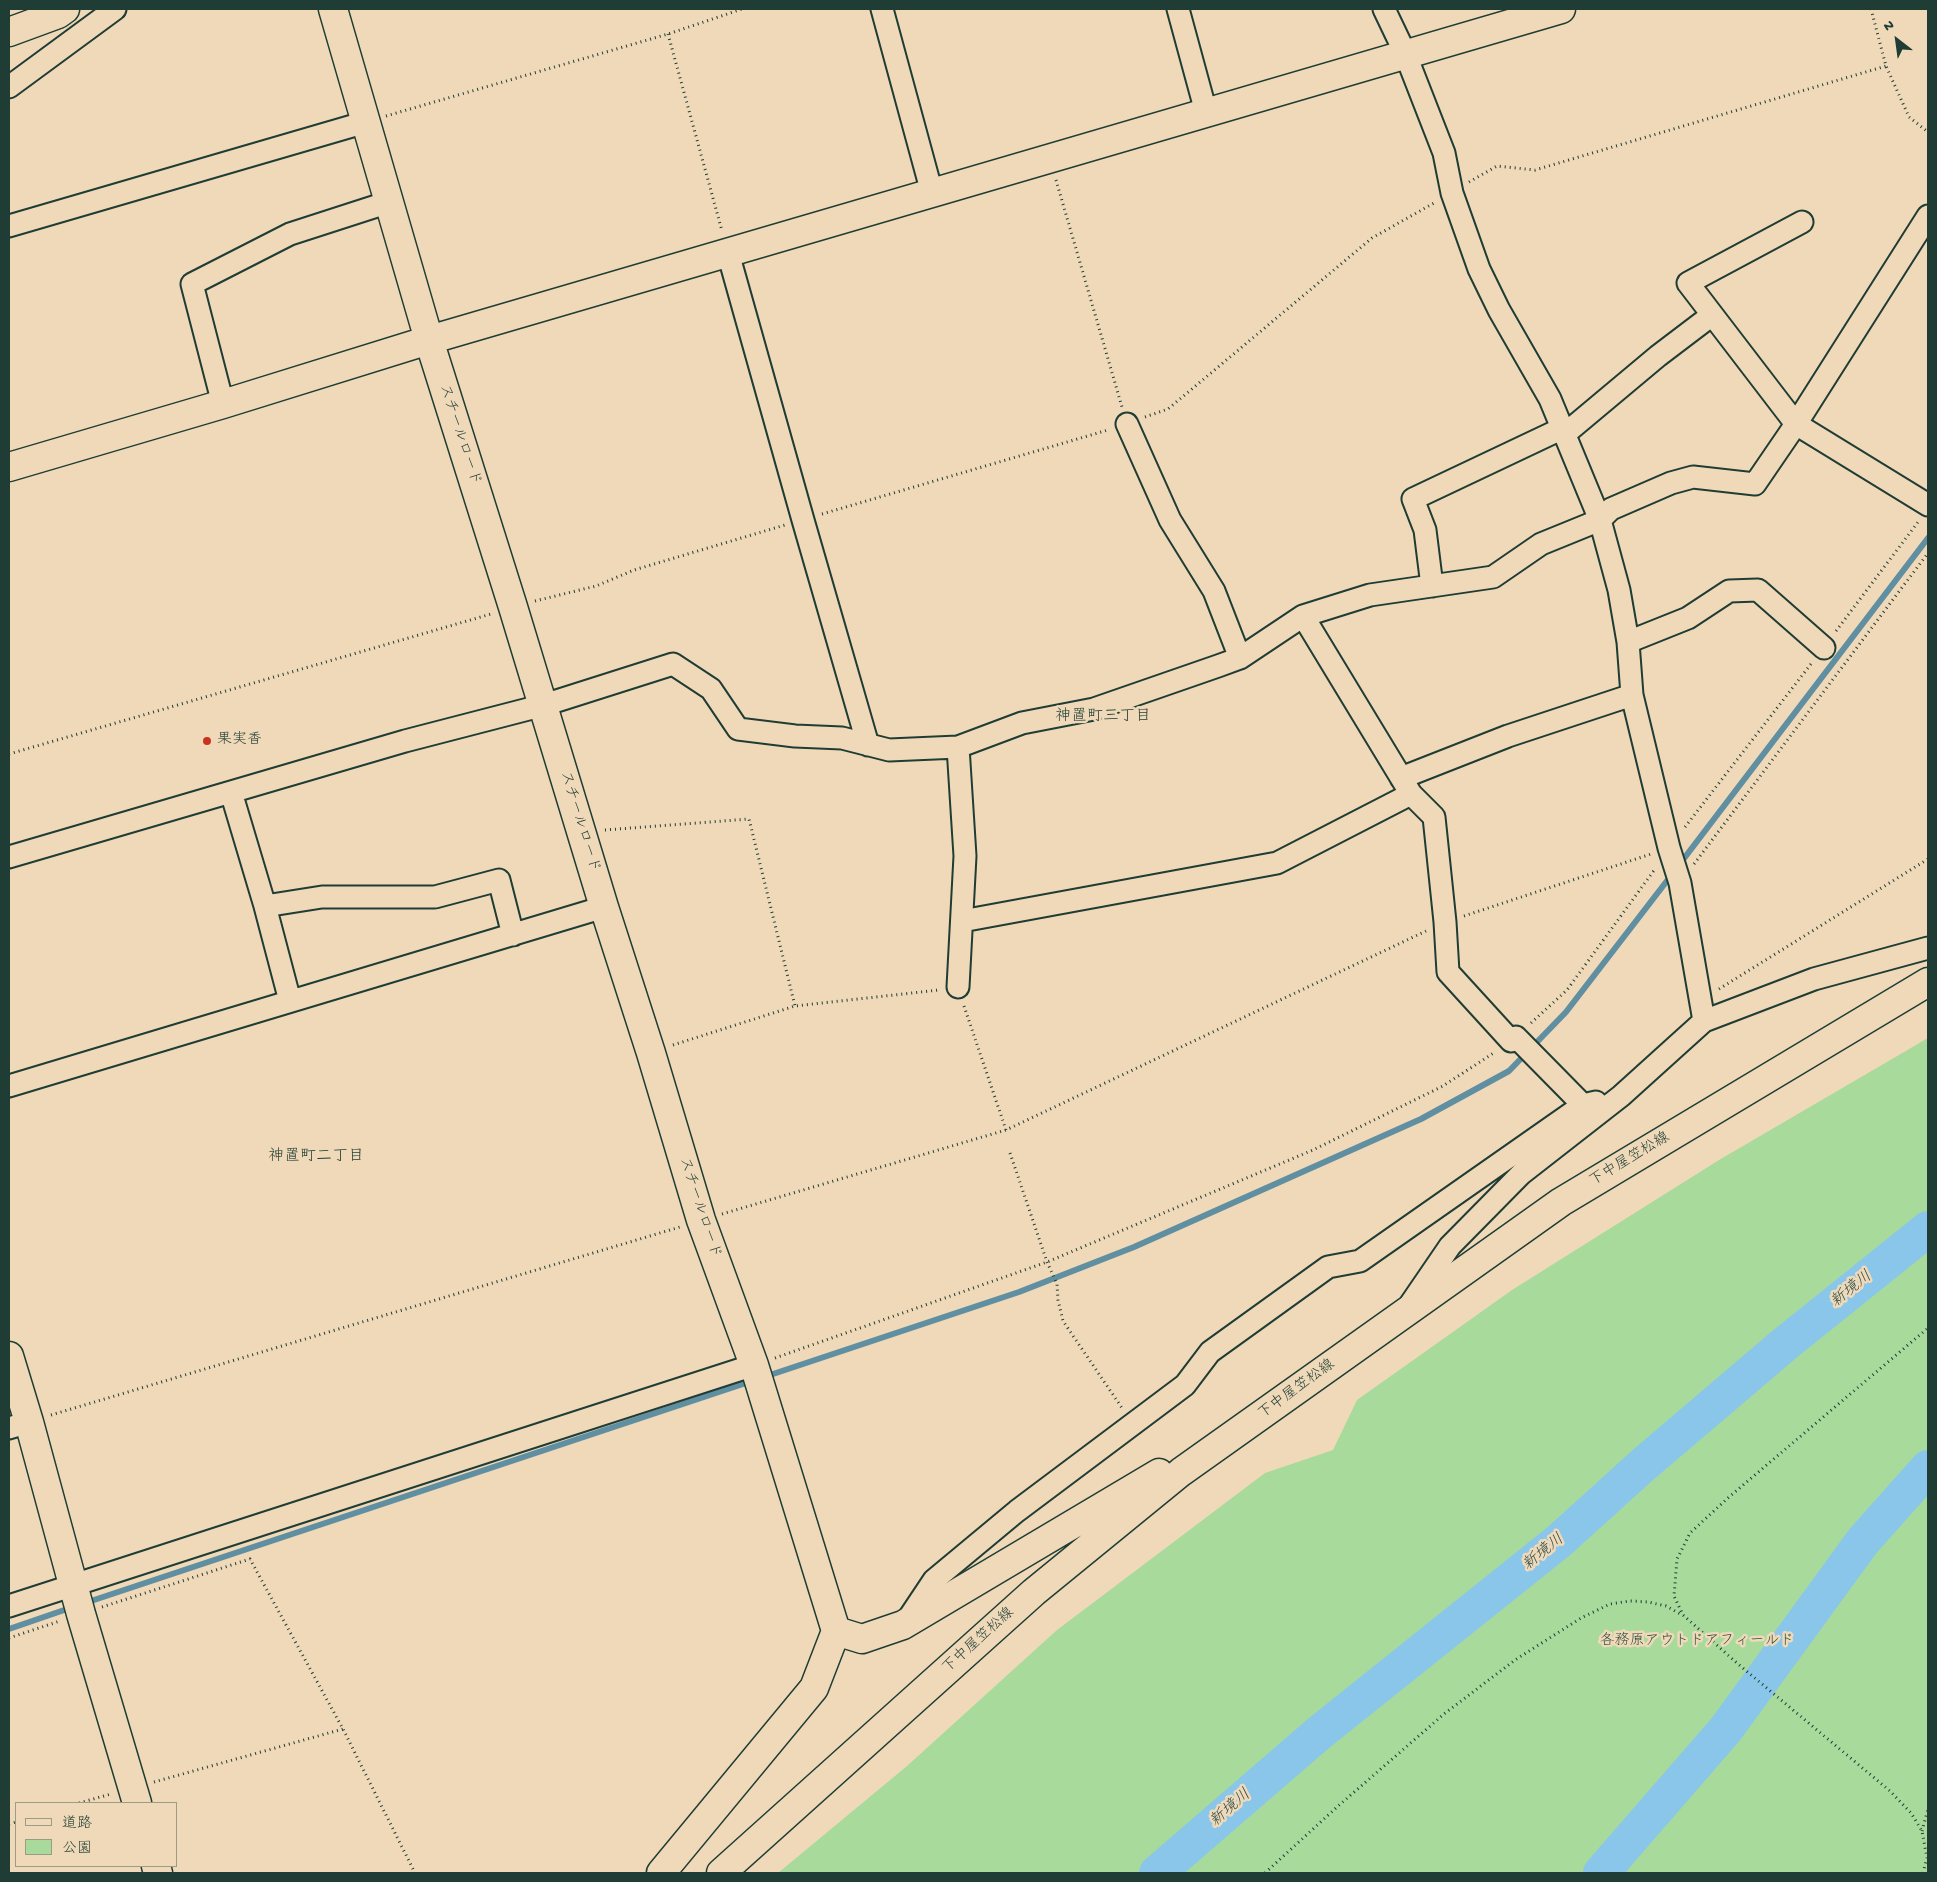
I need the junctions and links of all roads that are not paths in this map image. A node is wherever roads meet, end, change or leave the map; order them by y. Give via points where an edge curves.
1 (65, 9) edge
2 (115, 9) edge
3 (333, 9) edge
4 (882, 9) edge
5 (1384, 9) edge
6 (1561, 9) edge
7 (1181, 10) edge
8 (9, 32) edge
9 (1405, 53) junction
10 (9, 86) edge
11 (1206, 112) junction
12 (366, 122) junction
13 (932, 193) junction
14 (389, 202) junction
15 (1928, 216) edge
16 (1802, 222) dead end
17 (9, 226) edge
18 (728, 253) junction
19 (1712, 315) junction
20 (429, 340) junction
21 (223, 404) junction
22 (1127, 424) road end
23 (1796, 424) junction
24 (1565, 430) junction
25 (9, 467) edge
26 (1925, 511) edge
27 (1600, 520) junction
28 (1432, 586) junction
29 (1303, 616) junction
30 (1628, 642) junction
31 (1824, 648) road end
32 (1240, 658) junction
33 (1632, 695) junction
34 (544, 705) junction
35 (868, 745) junction
36 (958, 747) junction
37 (1406, 786) junction
38 (231, 792) junction
39 (9, 857) edge
40 (266, 906) junction
41 (604, 907) junction
42 (962, 921) junction
43 (513, 935) junction
44 (1928, 948) edge
45 (1928, 982) edge
46 (958, 987) road end
47 (290, 1001) junction
48 (1704, 1021) junction
49 (9, 1086) edge
50 (1621, 1096) junction
51 (1583, 1105) junction
52 (1406, 1311) junction
53 (9, 1356) edge
54 (757, 1377) junction
55 (19, 1425) edge
56 (1182, 1472) junction
57 (73, 1585) junction
58 (9, 1606) edge
59 (903, 1625) junction
60 (836, 1631) junction
61 (135, 1795) edge
62 (661, 1873) edge
63 (721, 1873) edge

1 - 8 street
2 - 10 street
3 - 12 street, スチールロード
4 - 13 street
5 - 9 street
6 - 9 street
7 - 11 street
9 - 11 street
9 - 24 street via 1444,153 1452,193 1479,269
11 - 13 street
12 - 14 street, スチールロード
12 - 17 street
13 - 18 street
14 - 20 street, スチールロード
14 - 21 street via 290,234 192,284
15 - 23 street
16 - 19 street via 1688,282
18 - 20 street
18 - 35 street
19 - 23 street
19 - 24 street
20 - 21 street
20 - 34 street, スチールロード
21 - 25 street
22 - 32 street via 1170,520 1214,591
23 - 26 street
23 - 27 street via 1755,484 1693,477 1611,509
24 - 27 street
24 - 28 street via 1413,499 1425,530
27 - 28 street via 1541,544 1493,577
27 - 30 street via 1619,590
28 - 29 street via 1370,595
29 - 32 street
29 - 37 street
30 - 31 street via 1688,618 1729,592 1758,590
30 - 33 street
32 - 36 street via 1094,709 1022,724
33 - 37 street via 1508,736
33 - 48 street via 1675,867
34 - 35 street via 673,664 711,689 738,729 842,738
34 - 38 street via 405,741
34 - 41 street, スチールロード
35 - 36 street via 889,750
36 - 42 street via 965,856
37 - 42 street via 1277,863
37 - 51 street via 1434,817 1448,972
38 - 39 street
38 - 40 street
40 - 43 street via 322,896 436,897 499,880
40 - 47 street
41 - 43 street
41 - 54 street, スチールロード via 701,1220
42 - 46 street
43 - 47 street
44 - 48 street via 1814,979
45 - 52 street, 下中屋笠松線 via 1561,1202
47 - 49 street
48 - 50 street
50 - 51 street
50 - 52 street via 1514,1180 1450,1246
51 - 59 street via 1360,1261 1328,1267 1210,1352 1185,1384 1017,1511 934,1580
52 - 56 street, 下中屋笠松線
53 - 55 street
54 - 57 street
54 - 60 street, スチールロード
55 - 57 street
56 - 59 street via 1160,1472
56 - 63 street, 下中屋笠松線 via 1034,1592
57 - 58 street
57 - 61 street
59 - 60 street via 862,1639
60 - 62 street via 814,1688

